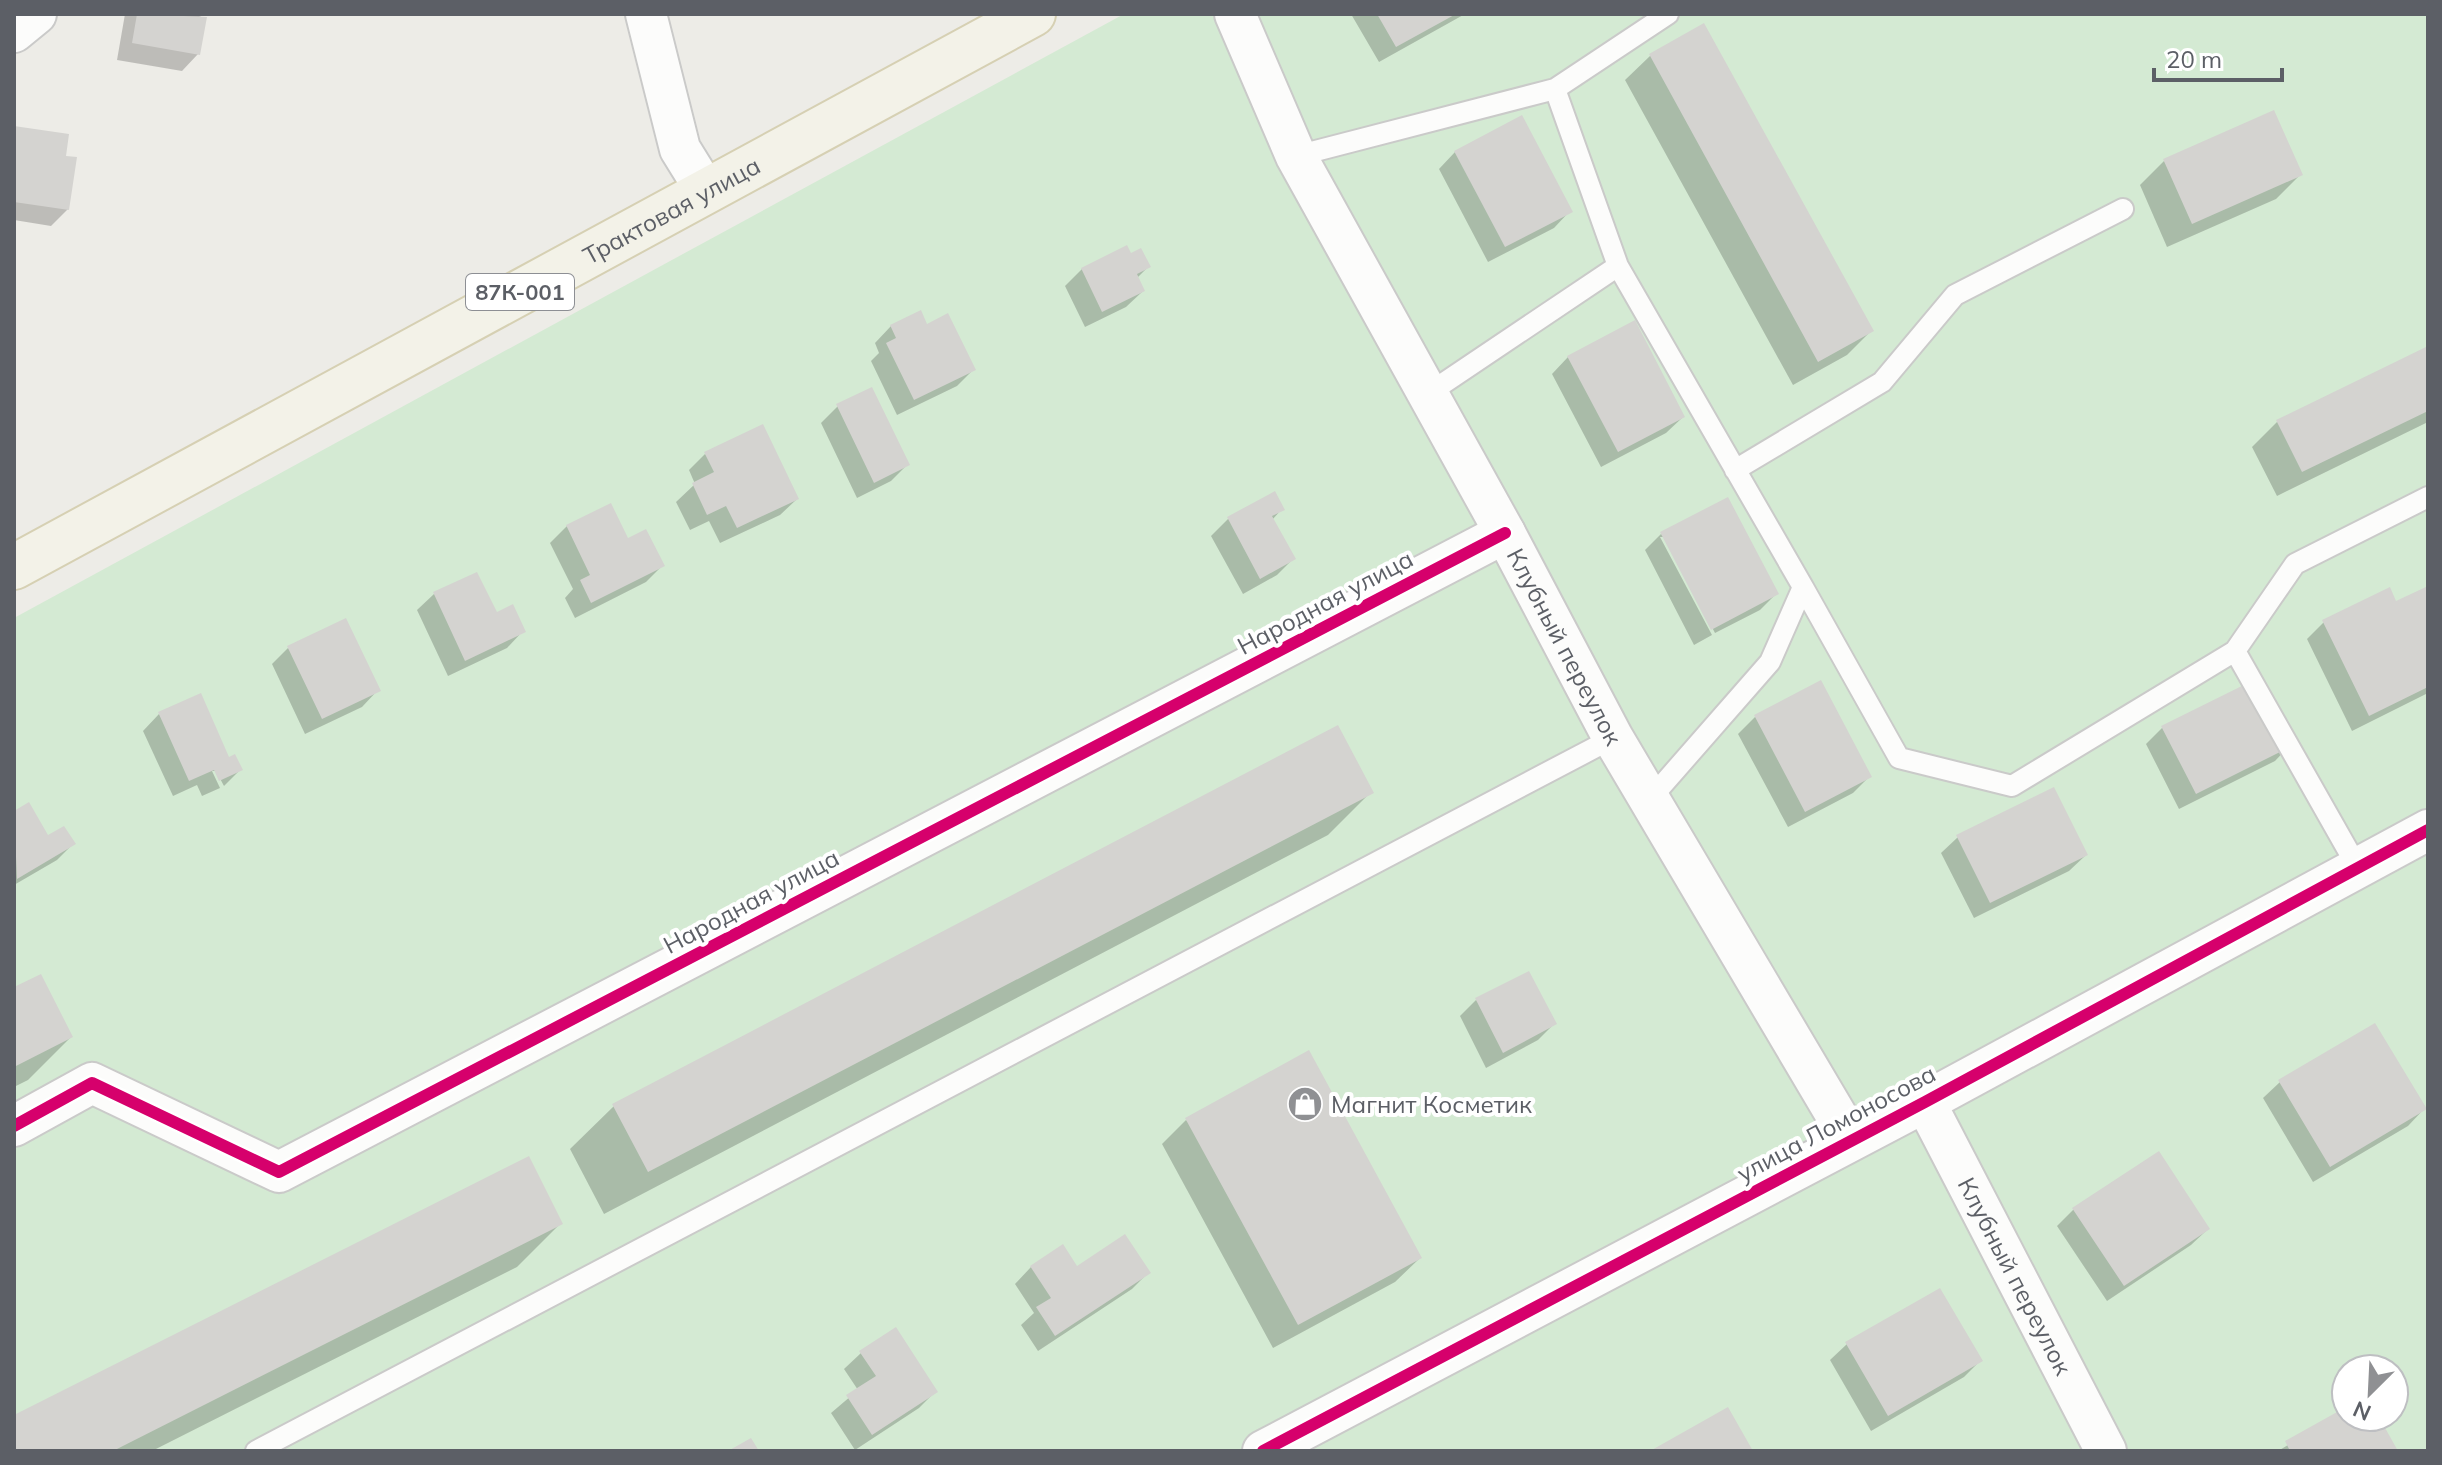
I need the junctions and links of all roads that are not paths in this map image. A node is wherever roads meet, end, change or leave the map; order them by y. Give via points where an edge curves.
1 (36, 14) edge
2 (646, 14) edge
3 (1033, 14) edge
4 (1235, 14) edge
5 (1668, 14) edge
6 (14, 32) edge
7 (1555, 89) junction
8 (1296, 156) junction
9 (706, 191) junction
10 (2123, 209) dead end
11 (1618, 266) junction
12 (1429, 393) junction
13 (1735, 470) junction
14 (2428, 497) edge
15 (1505, 533) junction
16 (14, 567) edge
17 (1803, 587) junction
18 (2235, 651) junction
19 (1613, 738) junction
20 (1651, 798) junction
21 (2428, 830) edge
22 (2358, 868) junction
23 (1925, 1102) junction
24 (14, 1126) edge
25 (1851, 1140) junction
26 (256, 1451) edge
27 (1263, 1451) edge
28 (2106, 1451) edge

1 - 6 street
2 - 9 street via 680,149
3 - 9 main road, Трактовая улица / 87К-001
4 - 8 street, Клубный переулок
5 - 7 lane
7 - 8 lane
7 - 11 lane
8 - 12 street, Клубный переулок
9 - 16 main road, Трактовая улица / 87К-001
10 - 13 lane via 1955,295 1882,382
11 - 12 lane
11 - 13 lane
12 - 15 street, Клубный переулок
13 - 17 lane
14 - 18 lane via 2295,564
15 - 19 street, Клубный переулок
15 - 24 street, Народная улица via 279,1172 92,1083
17 - 18 lane via 1899,758 2012,786
17 - 20 lane via 1770,662
18 - 22 lane
19 - 20 street, Клубный переулок
19 - 26 lane
20 - 25 street, Клубный переулок
21 - 22 street, улица Ломоносова
22 - 23 street, улица Ломоносова
23 - 25 street, улица Ломоносова
23 - 28 street, Клубный переулок
25 - 27 street, улица Ломоносова

